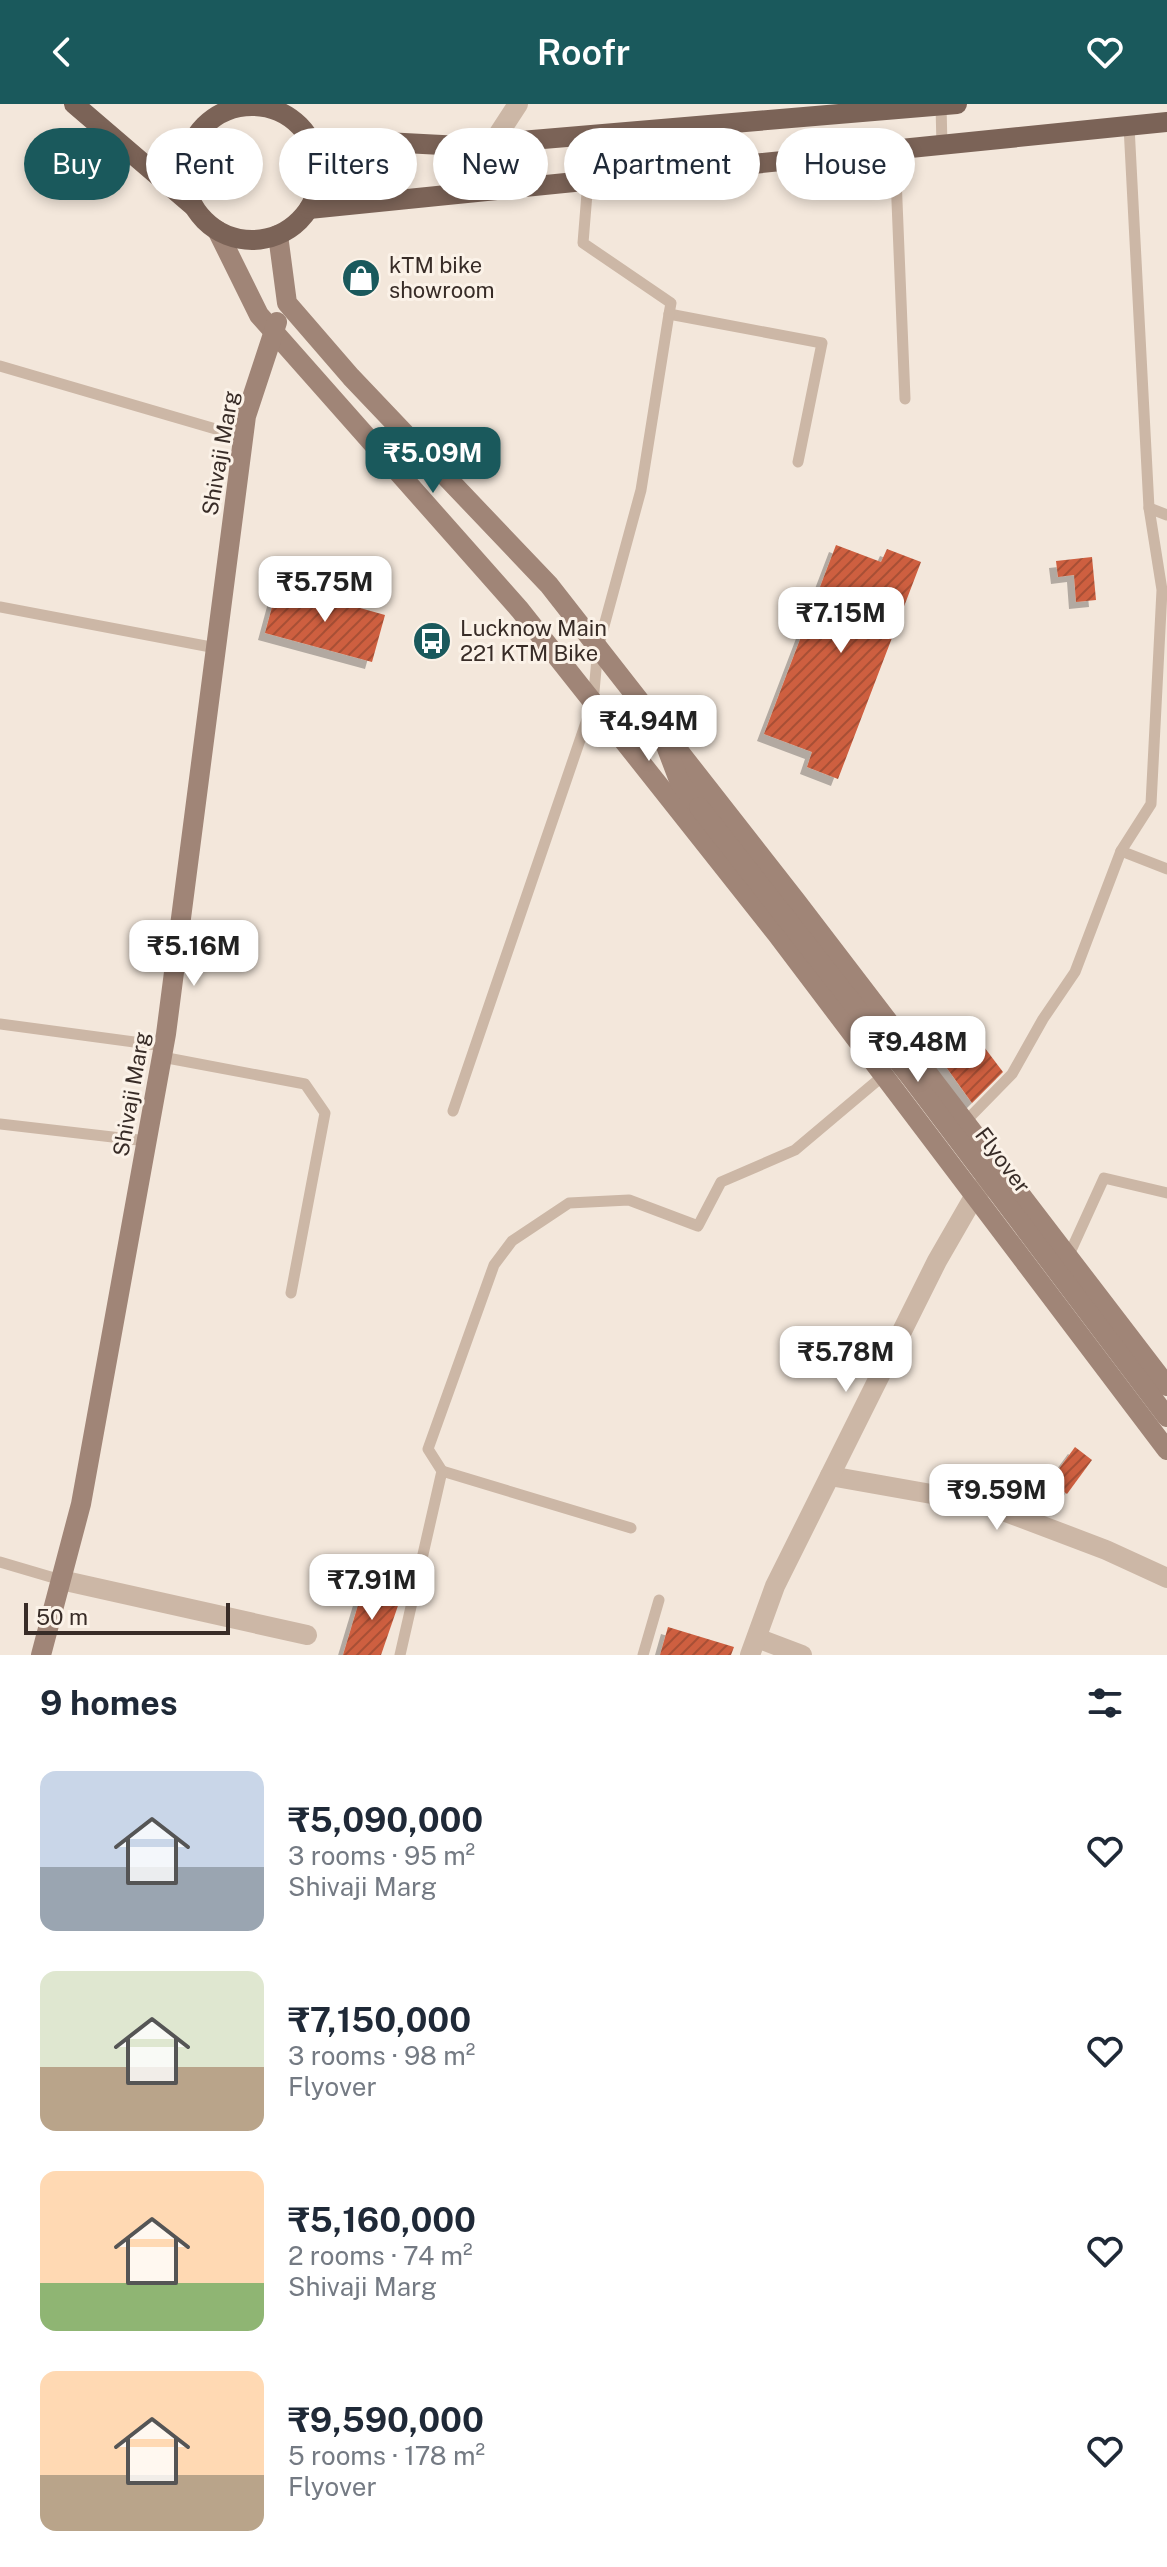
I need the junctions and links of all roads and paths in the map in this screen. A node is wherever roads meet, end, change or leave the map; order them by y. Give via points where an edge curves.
1 (74, 104) edge
2 (518, 104) edge
3 (240, 105) edge
4 (946, 105) edge
5 (814, 110) edge
6 (1167, 122) edge
7 (1129, 126) junction
8 (300, 128) edge
9 (502, 128) edge
10 (548, 138) edge
11 (942, 147) junction
12 (915, 150) edge
13 (564, 183) edge
14 (313, 200) edge
15 (586, 200) edge
16 (897, 200) edge
17 (193, 206) junction
18 (309, 209) junction
19 (217, 230) junction
20 (278, 235) junction
21 (287, 303) junction
22 (669, 314) junction
23 (273, 330) junction
24 (0, 366) edge
25 (905, 399) dead end
26 (243, 437) junction
27 (798, 462) dead end
28 (1149, 508) junction
29 (1167, 515) edge
30 (0, 607) edge
31 (216, 648) junction
32 (598, 648) junction
33 (593, 702) junction
34 (659, 727) junction
35 (629, 748) junction
36 (680, 783) junction
37 (1121, 851) junction
38 (1167, 869) edge
39 (0, 1024) edge
40 (163, 1052) junction
41 (884, 1075) junction
42 (453, 1111) dead end
43 (965, 1122) junction
44 (0, 1124) edge
45 (147, 1141) junction
46 (1002, 1170) junction
47 (1167, 1193) edge
48 (975, 1195) junction
49 (1068, 1257) junction
50 (291, 1293) dead end
51 (1167, 1386) edge
52 (1167, 1417) edge
53 (1167, 1450) edge
54 (442, 1471) junction
55 (830, 1476) junction
56 (631, 1528) dead end
57 (0, 1562) edge
58 (1167, 1578) edge
59 (61, 1580) junction
60 (659, 1600) dead end
61 (307, 1635) dead end
62 (753, 1646) edge
63 (41, 1655) edge
64 (400, 1655) edge
65 (643, 1655) edge
66 (802, 1655) edge

1 - 17 main road
2 - 9 street
3 - 8 main road via 282,113
3 - 17 main road via 214,118 192,142 186,185
4 - 5 main road
4 - 11 lane
5 - 10 main road
6 - 7 main road
7 - 11 main road
7 - 28 lane
11 - 12 main road
13 - 18 main road
14 - 18 main road
15 - 22 lane via 583,243 671,303
16 - 25 lane
17 - 19 main road
18 - 20 main road
19 - 20 main road via 236,239
19 - 23 main road via 259,315
20 - 21 main road
21 - 23 main road, Shivaji Marg
21 - 32 main road via 549,585
22 - 27 lane via 822,343
22 - 32 lane via 641,490
23 - 26 main road, Shivaji Marg
23 - 33 main road via 520,610
24 - 26 lane
26 - 31 main road, Shivaji Marg
28 - 29 lane
28 - 37 lane via 1162,590 1151,804
30 - 31 lane
31 - 40 main road, Shivaji Marg
32 - 33 lane
32 - 34 main road
33 - 35 main road
33 - 42 lane
34 - 36 main road, Flyover
34 - 43 main road
35 - 36 main road, Flyover
35 - 41 main road
36 - 52 main road, Flyover, bridge
37 - 38 lane
37 - 43 lane via 1075,972 1012,1074
39 - 40 lane
40 - 45 main road, Shivaji Marg
40 - 50 lane via 305,1084 325,1113
41 - 48 main road
41 - 54 lane via 795,1150 721,1182 698,1226 629,1200 569,1203 512,1241 494,1265 428,1449
43 - 46 main road
44 - 45 lane
45 - 59 main road, Shivaji Marg via 81,1504
46 - 48 street
46 - 49 main road
47 - 49 lane via 1104,1178
48 - 53 main road
48 - 55 street
49 - 51 main road
54 - 56 lane
54 - 64 lane
55 - 58 street via 982,1503
55 - 62 street via 775,1586
57 - 59 lane
59 - 61 street
59 - 63 main road, Shivaji Marg
60 - 65 lane
62 - 66 street

